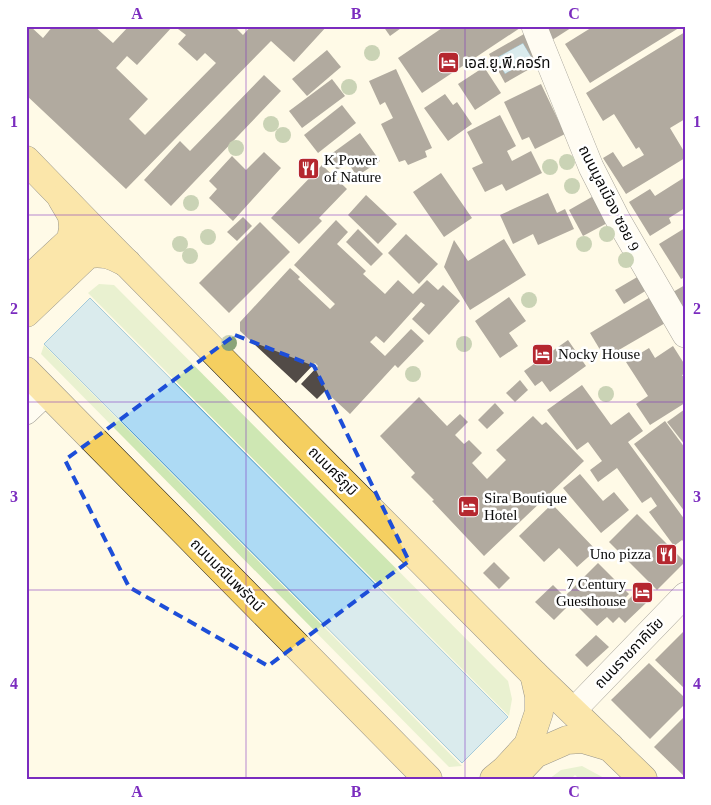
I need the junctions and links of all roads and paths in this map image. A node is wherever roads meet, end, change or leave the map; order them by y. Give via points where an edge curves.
1 (534, 26) edge
2 (26, 160) edge
3 (57, 192) junction
4 (129, 264) junction
5 (26, 282) edge
6 (26, 313) edge
7 (685, 335) edge
8 (26, 371) edge
9 (47, 392) junction
10 (26, 412) edge
11 (685, 595) edge
12 (534, 674) junction
13 (573, 711) junction
14 (610, 747) junction
15 (428, 779) edge
16 (494, 779) edge
17 (511, 779) edge
18 (643, 779) edge

1 - 7 street, ถนนมูลเมือง ซอย 9 via 590,167
2 - 3 main road, ถนนศรีภูมิ
3 - 4 main road, ถนนศรีภูมิ
3 - 5 main road via 72,216 71,240
4 - 6 main road via 112,255 88,254
4 - 12 main road, ถนนศรีภูมิ
8 - 9 main road, ถนนมณีนพรัตน์
9 - 10 street
9 - 15 main road, ถนนมณีนพรัตน์
11 - 13 street, ถนนราชภาคินัย
12 - 13 main road, ถนนศรีภูมิ
12 - 16 main road via 539,712 528,745
13 - 14 main road, ถนนศรีภูมิ
14 - 17 main road via 583,739 567,740 535,754
14 - 18 main road, ถนนศรีภูมิ

